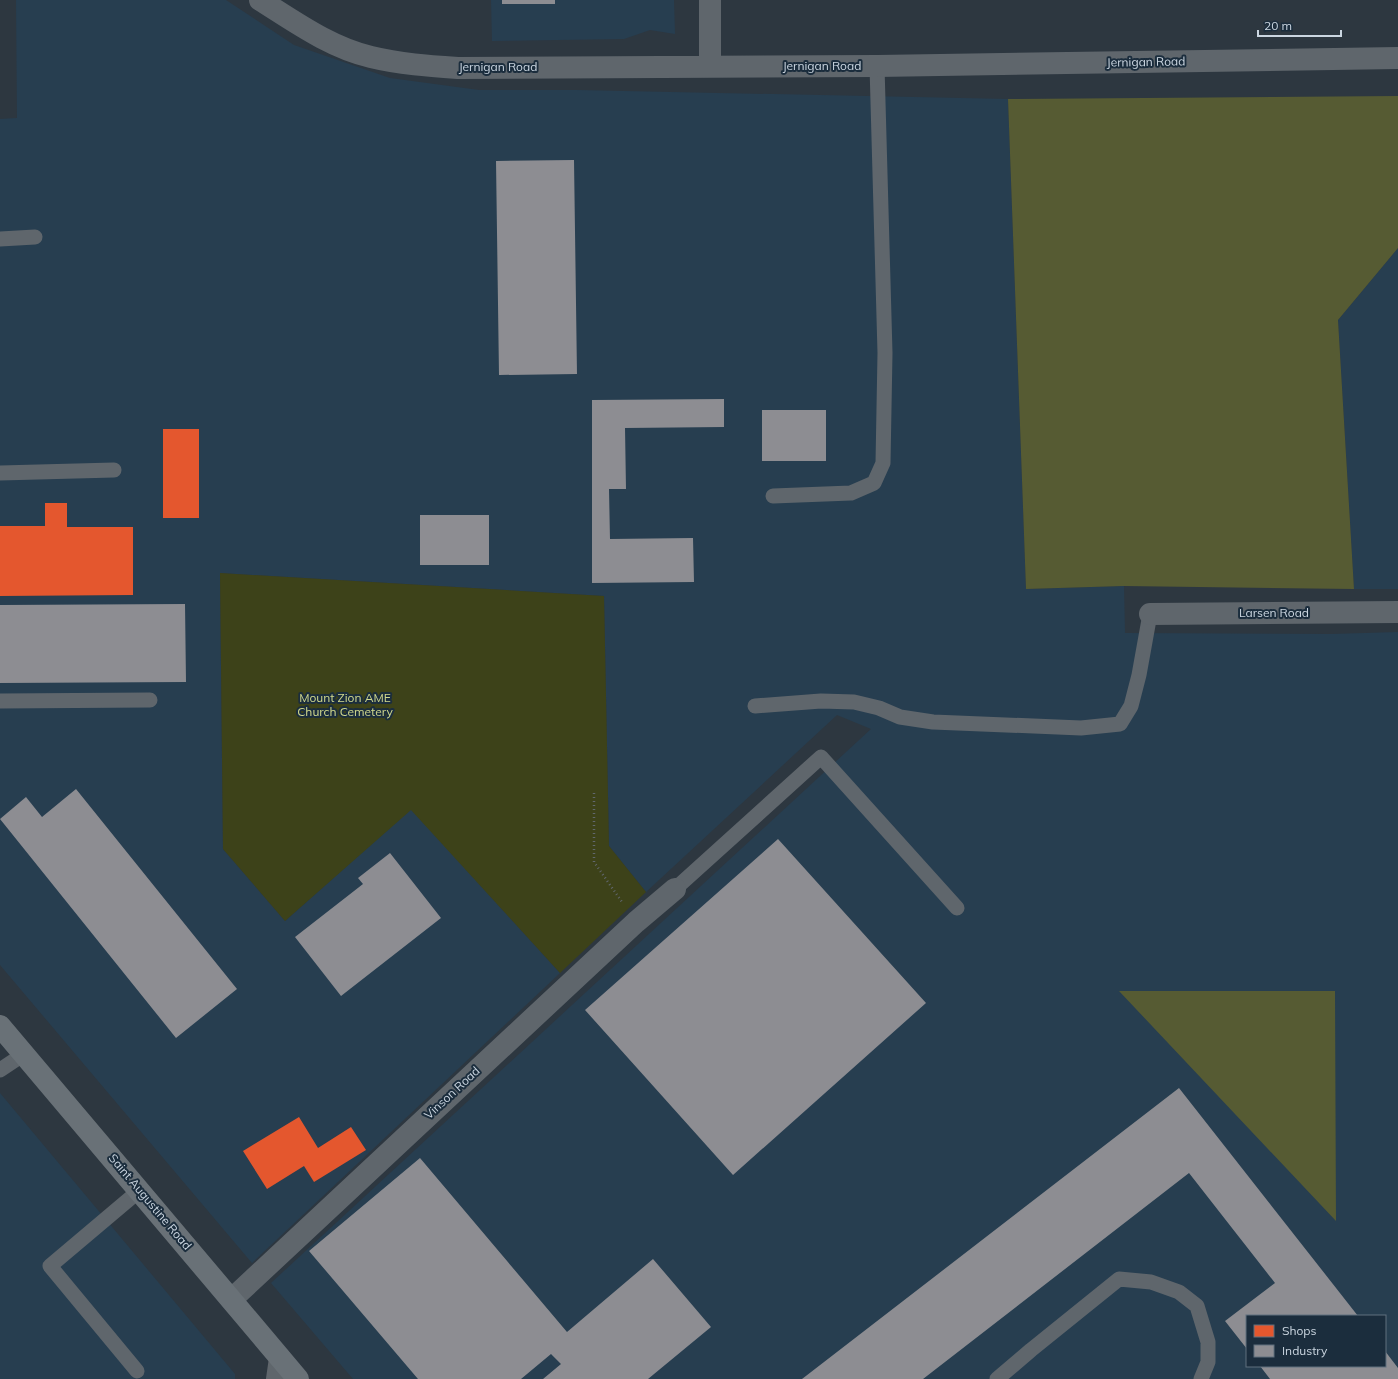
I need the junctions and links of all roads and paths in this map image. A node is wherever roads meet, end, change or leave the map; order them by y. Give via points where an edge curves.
1 (260, 0) edge
2 (710, 0) edge
3 (1398, 58) edge
4 (877, 66) junction
5 (710, 67) junction
6 (35, 237) dead end
7 (0, 239) edge
8 (114, 470) dead end
9 (0, 473) edge
10 (773, 496) dead end
11 (1398, 612) edge
12 (1150, 614) joint
13 (150, 700) dead end
14 (0, 701) edge
15 (756, 706) dead end
16 (594, 793) dead end
17 (674, 889) joint
18 (957, 908) dead end
19 (636, 922) junction
20 (0, 1026) edge
21 (24, 1054) junction
22 (0, 1070) edge
23 (140, 1190) junction
24 (232, 1300) junction
25 (280, 1358) junction
26 (137, 1371) dead end
27 (277, 1379) edge
28 (298, 1379) edge
29 (997, 1379) edge
30 (1201, 1379) edge

1 - 5 street, Jernigan Road via 320,37 345,48 370,57 411,64 459,68
2 - 5 street
3 - 4 street, Jernigan Road
4 - 5 street, Jernigan Road
4 - 10 lane via 885,353 883,463 874,483 851,493
6 - 7 lane
8 - 9 lane
11 - 12 street, Larsen Road
12 - 15 lane via 1132,706 1120,724 1081,728 933,722 900,717 854,702 821,701
13 - 14 lane
16 - 19 path via 594,862
17 - 18 lane via 821,757
17 - 19 street, Vinson Road
19 - 24 street, Vinson Road
20 - 21 main road, Saint Augustine Road
21 - 22 lane
21 - 23 main road, Saint Augustine Road
23 - 24 main road, Saint Augustine Road
23 - 26 lane via 50,1266
24 - 25 main road, Saint Augustine Road
25 - 27 street
25 - 28 main road, Saint Augustine Road
29 - 30 lane via 1119,1279 1151,1282 1179,1292 1197,1306 1208,1342 1208,1362

